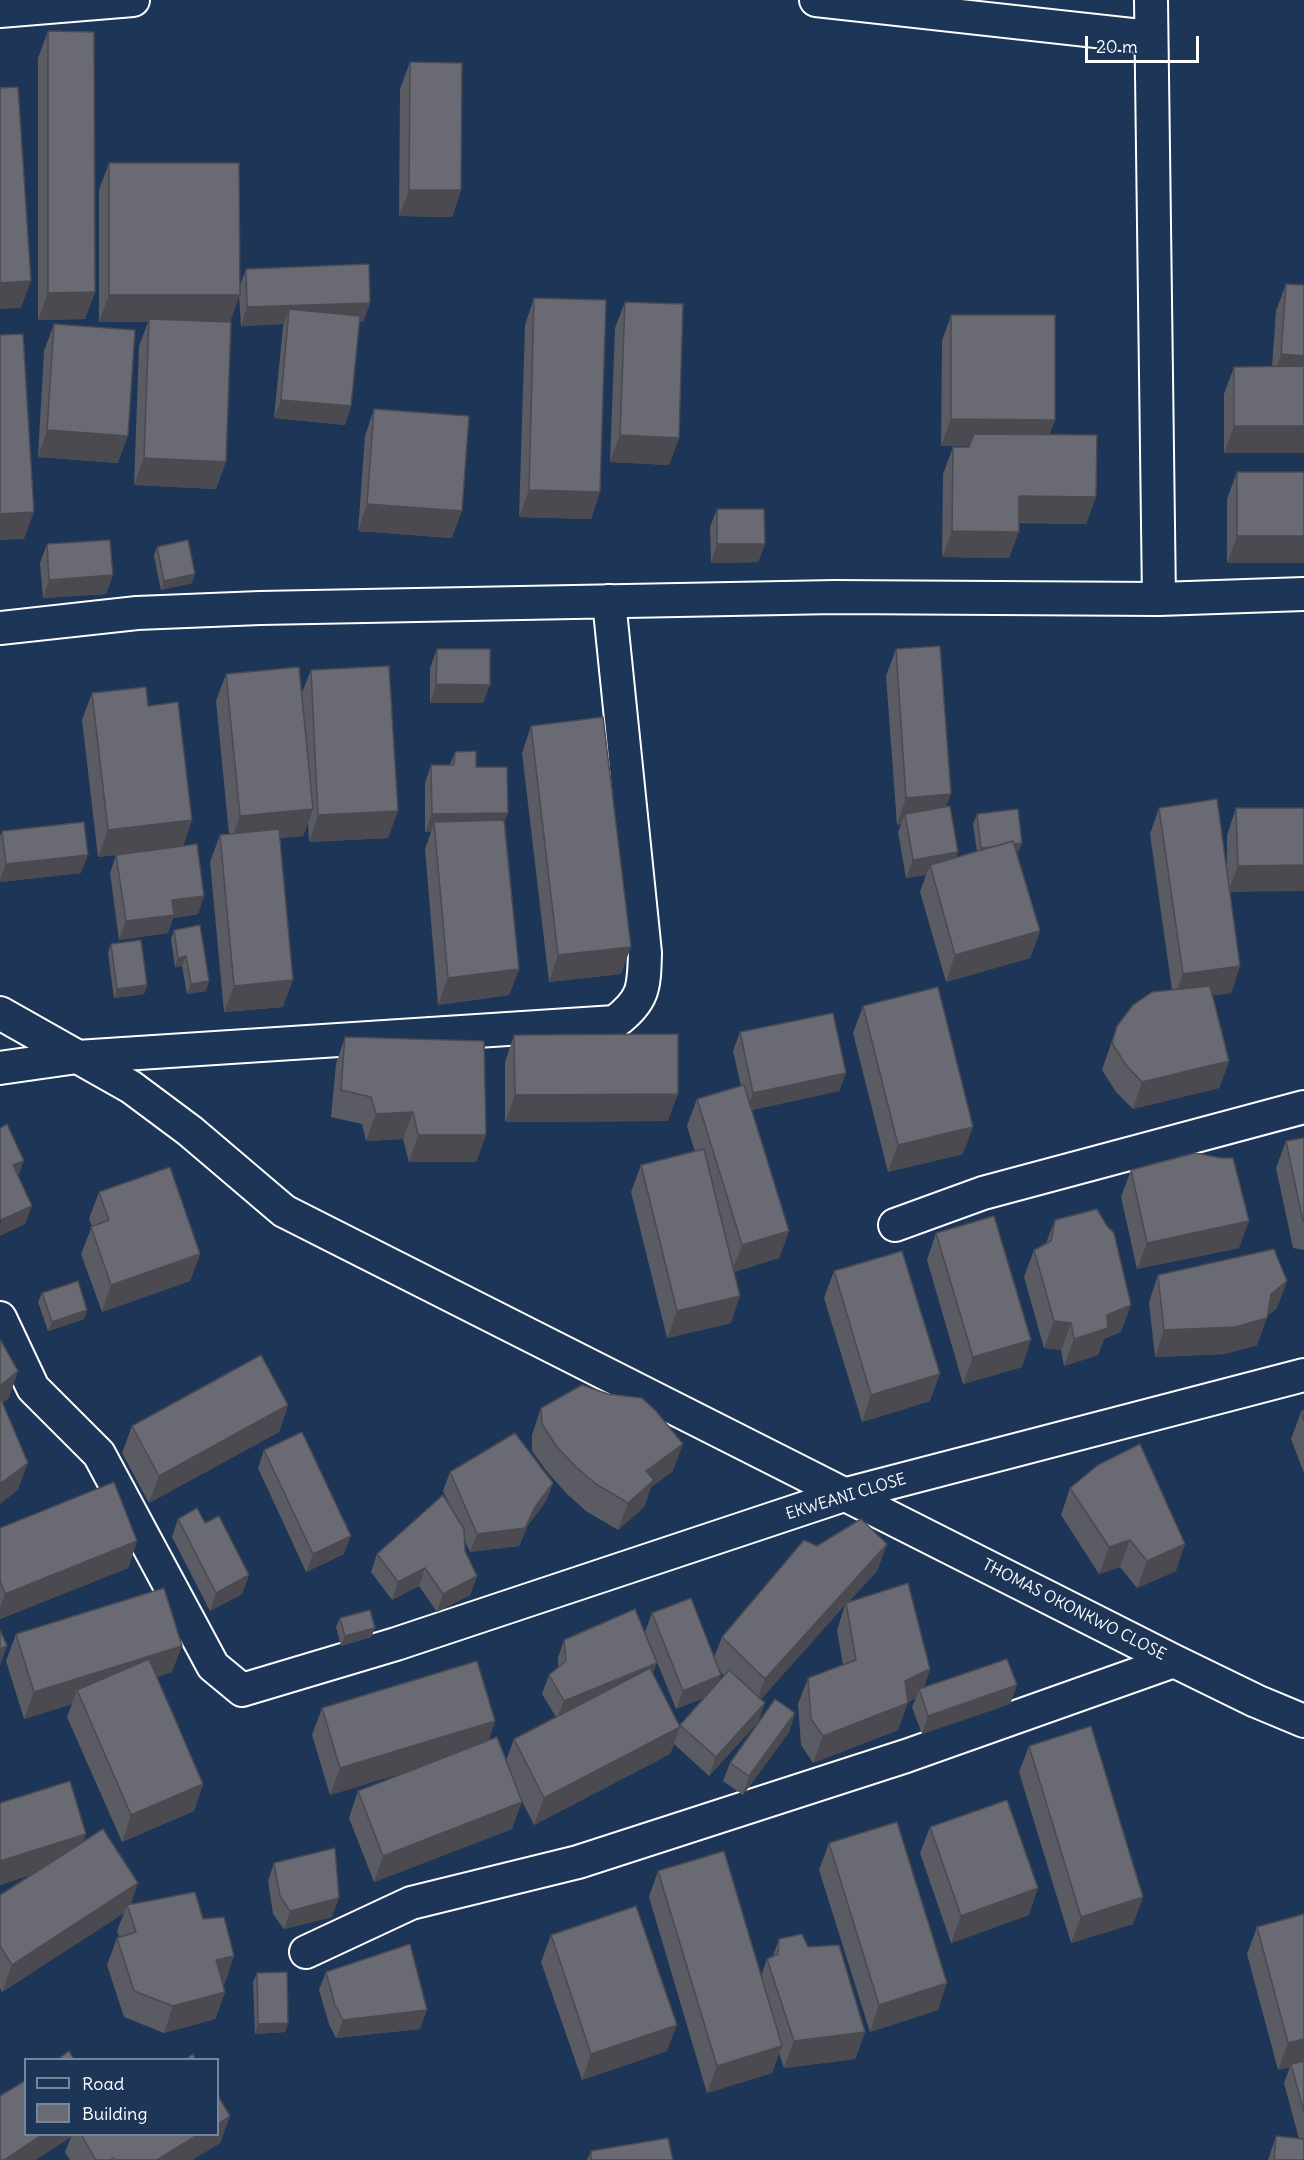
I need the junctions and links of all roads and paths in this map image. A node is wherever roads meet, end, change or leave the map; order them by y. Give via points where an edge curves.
1 (133, 0) edge
2 (816, 0) edge
3 (1151, 0) edge
4 (0, 11) edge
5 (1150, 37) junction
6 (1304, 594) edge
7 (1159, 599) junction
8 (609, 602) junction
9 (0, 628) edge
10 (0, 1012) edge
11 (77, 1058) junction
12 (0, 1068) edge
13 (1304, 1107) edge
14 (895, 1225) dead end
15 (0, 1318) edge
16 (1304, 1375) edge
17 (847, 1494) junction
18 (1174, 1661) junction
19 (1304, 1721) edge
20 (306, 1952) dead end

1 - 4 street
2 - 5 street
3 - 5 street
5 - 7 street
6 - 7 street
7 - 8 street via 835,597
8 - 9 street via 260,608 137,614
8 - 11 street via 645,953 645,984 633,1008 615,1022 592,1025
10 - 11 street, THOMAS OKONKWO CLOSE
11 - 12 street
11 - 17 street, THOMAS OKONKWO CLOSE via 131,1087 284,1211
13 - 14 street via 983,1193
15 - 17 street, EKWEANI CLOSE via 33,1388 99,1455 213,1666 242,1690 396,1644
16 - 17 street, EKWEANI CLOSE
17 - 18 street, THOMAS OKONKWO CLOSE
18 - 19 street, THOMAS OKONKWO CLOSE
18 - 20 street via 906,1756 578,1862 411,1903

